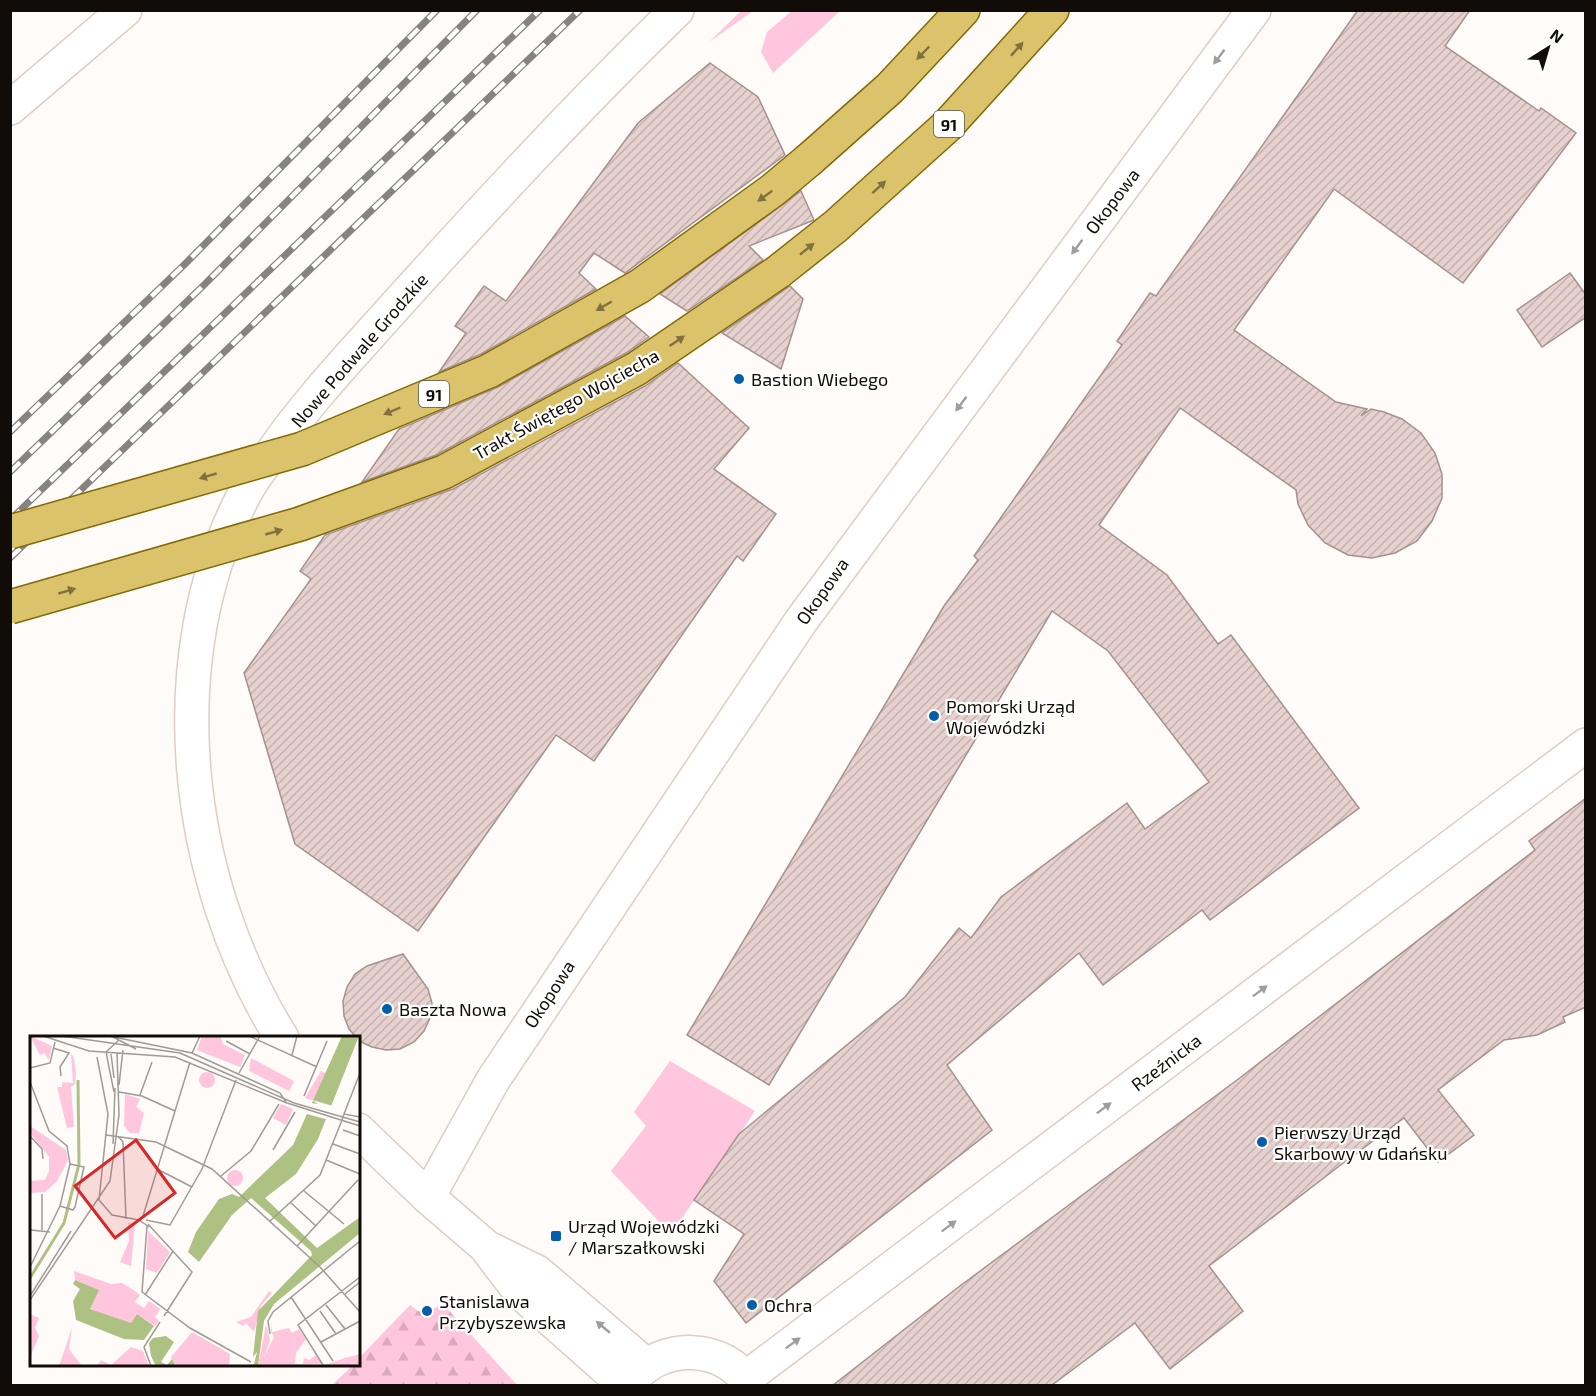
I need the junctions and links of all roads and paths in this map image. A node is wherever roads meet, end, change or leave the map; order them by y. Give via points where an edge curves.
1 (125, 10) edge
2 (677, 10) edge
3 (963, 10) edge
4 (1052, 10) edge
5 (1254, 10) edge
6 (10, 108) edge
7 (10, 532) edge
8 (10, 607) edge
9 (1586, 745) edge
10 (281, 1036) edge
11 (360, 1132) edge
12 (428, 1197) junction
13 (634, 1379) edge
14 (748, 1382) edge

1 - 6 street
2 - 10 street, Nowe Podwale Grodzkie via 505,185 301,412 246,491 218,552 201,620 194,686 191,743 200,817 216,894 239,959
3 -> 7 main road, 91, bridge via 890,88 773,190 640,286 489,371 302,449
8 -> 4 main road, Trakt Świętego Wojciecha / 91, bridge via 300,524 444,472 636,369 778,272 836,226 947,126
5 -> 12 street, Okopowa via 801,621 493,1080
14 -> 9 street, Rzeźnicka
11 - 12 street
12 - 13 street via 485,1246 520,1292
13 - 14 street via 667,1355 688,1352 710,1354 729,1364

